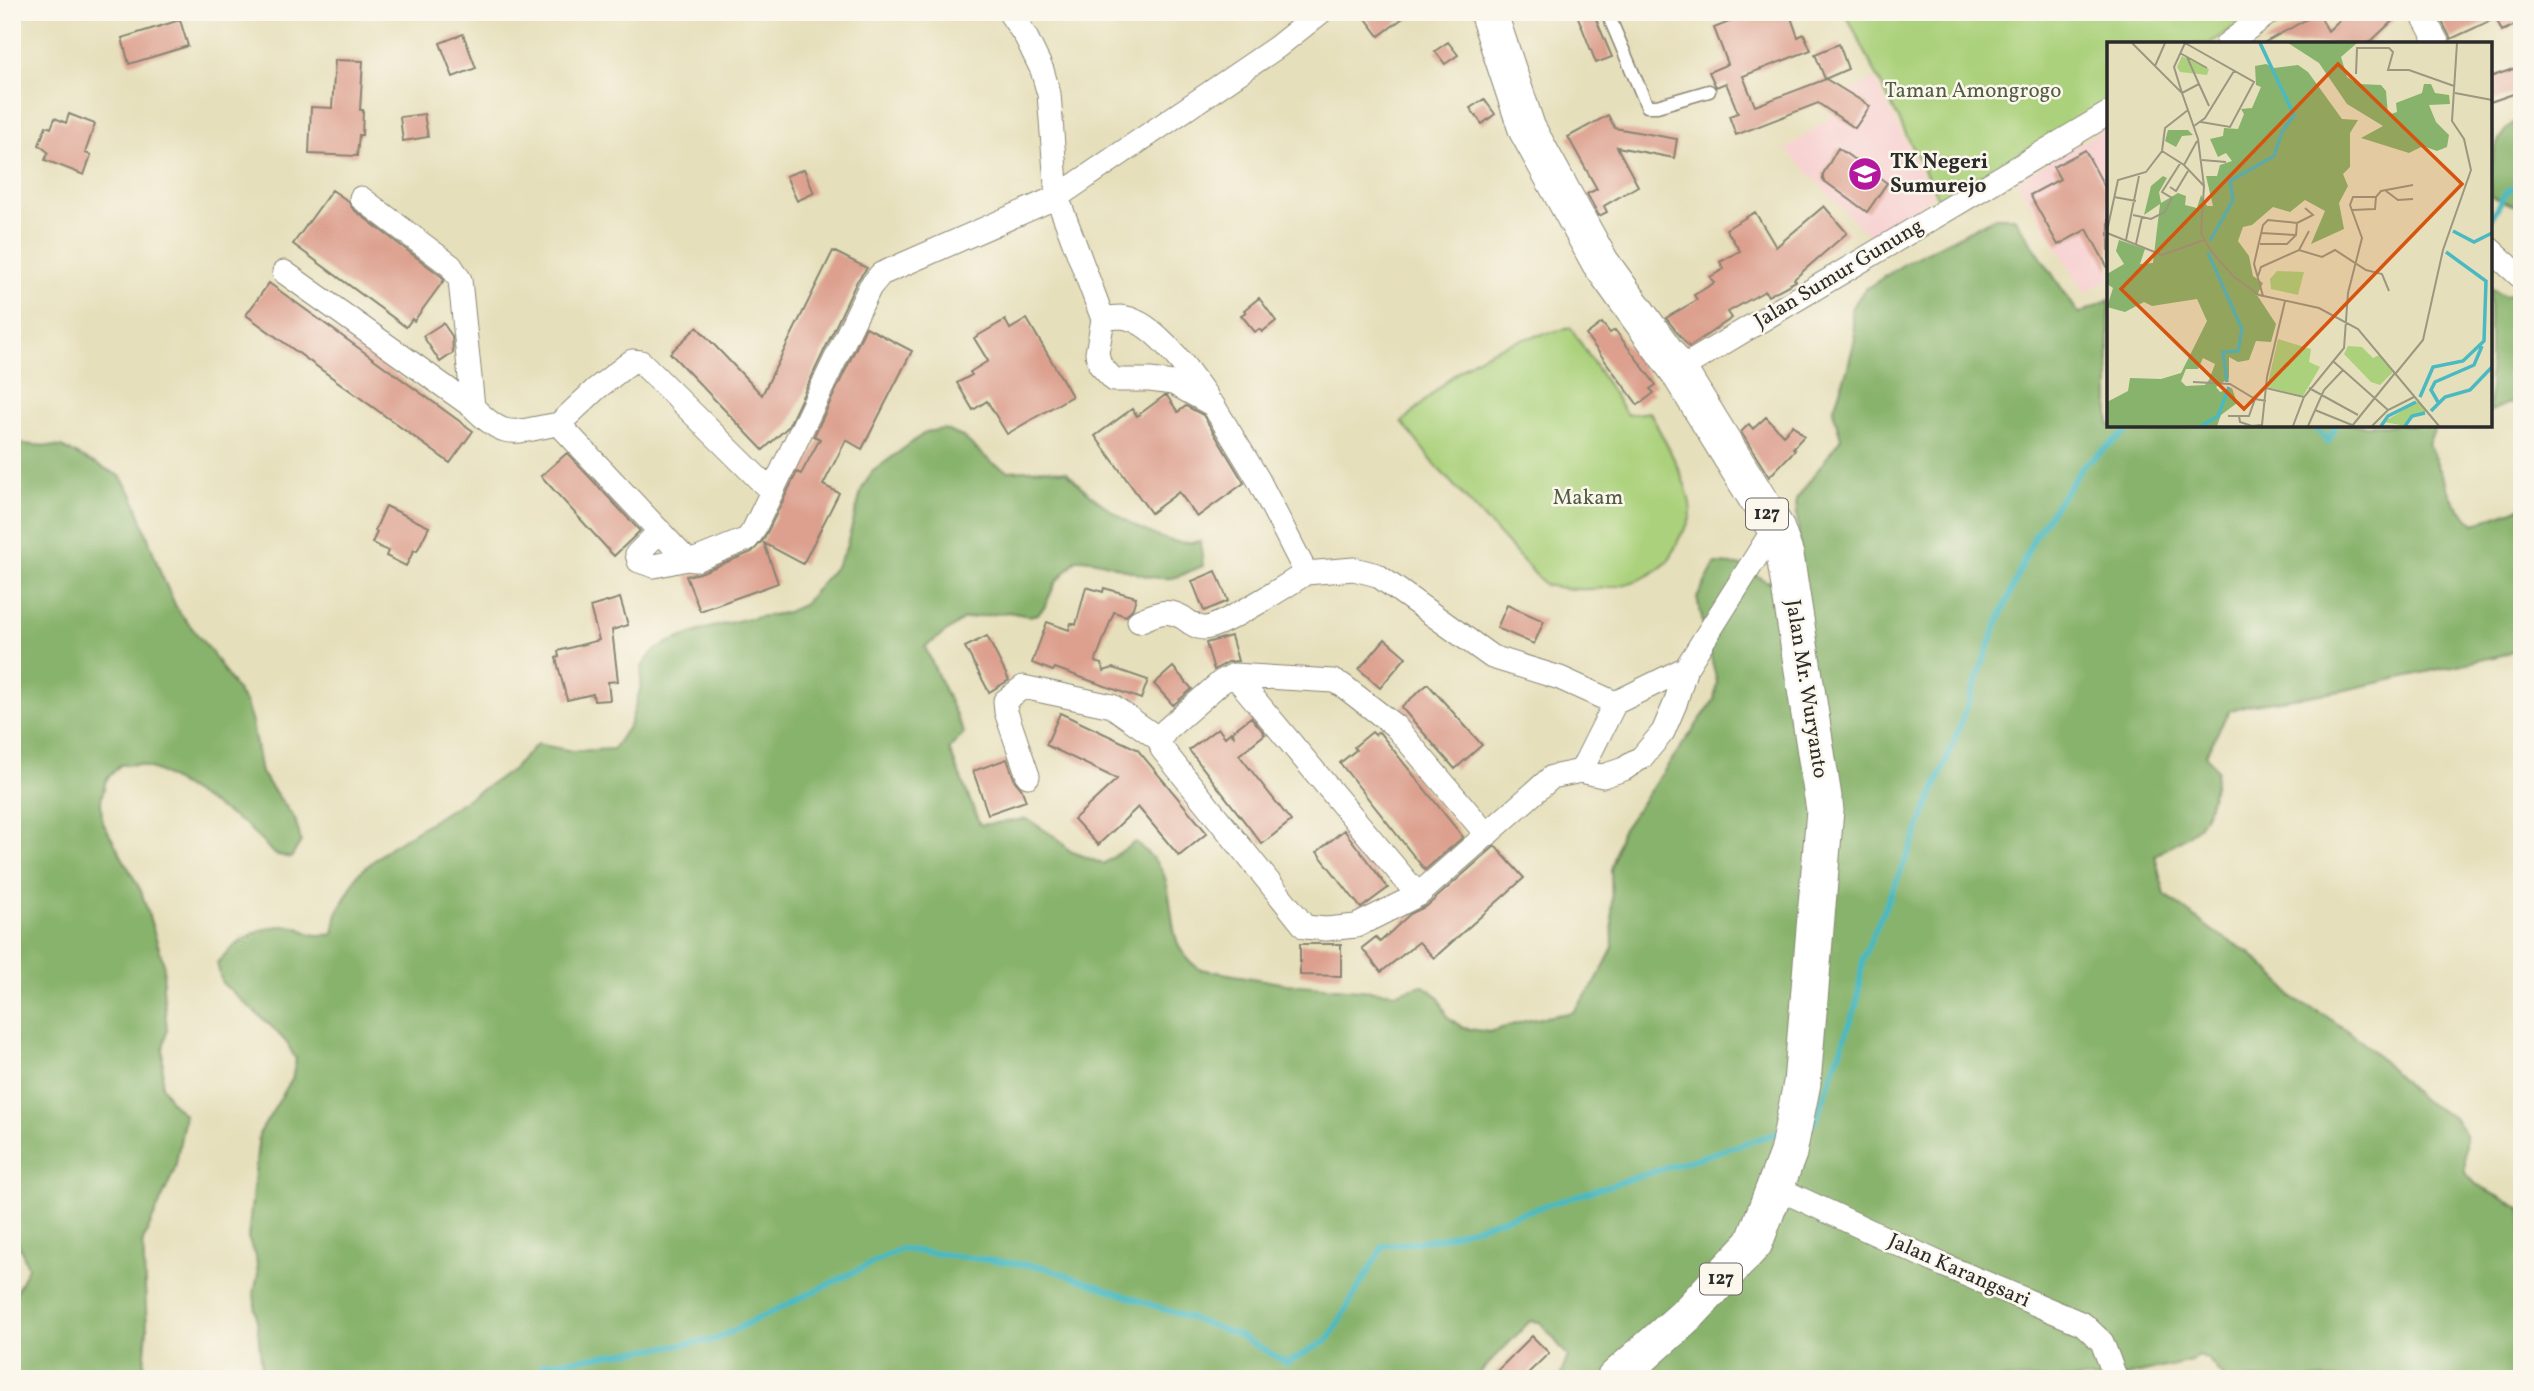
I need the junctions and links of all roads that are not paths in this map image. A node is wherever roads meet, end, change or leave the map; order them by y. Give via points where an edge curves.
1 (1009, 12) edge
2 (1321, 12) edge
3 (1488, 12) edge
4 (1607, 12) edge
5 (2270, 12) edge
6 (2421, 12) edge
7 (2230, 42) edge
8 (2437, 42) edge
9 (1709, 92) dead end
10 (2107, 114) edge
11 (1057, 197) junction
12 (361, 198) dead end
13 (2492, 251) edge
14 (284, 272) dead end
15 (2522, 278) edge
16 (1103, 319) junction
17 (1678, 370) junction
18 (1213, 405) junction
19 (473, 407) junction
20 (559, 424) junction
21 (772, 492) junction
22 (1775, 527) junction
23 (660, 531) junction
24 (688, 559) junction
25 (1306, 573) junction
26 (1139, 621) dead end
27 (1686, 668) junction
28 (1234, 675) junction
29 (1615, 704) junction
30 (1160, 740) junction
31 (1581, 771) junction
32 (1028, 776) dead end
33 (1487, 835) junction
34 (1418, 895) junction
35 (1777, 1188) junction
36 (1615, 1379) edge
37 (2116, 1379) edge

1 - 11 street via 1026,37 1049,94
2 - 11 street
3 - 17 main road, Jalan Mr. Wuryanto / 127 via 1527,129 1600,262
4 - 9 lane via 1647,106
5 - 7 street
6 - 8 street
10 - 17 street, Jalan Sumur Gunung
11 - 16 street
11 - 21 street via 881,274 870,287
12 - 19 street via 451,266 460,280
13 - 15 street
14 - 19 street
16 - 18 street via 1122,317 1146,327 1162,340
16 - 18 street via 1097,353 1100,365 1114,380 1173,383
17 - 22 main road, Jalan Mr. Wuryanto / 127
18 - 25 street via 1258,479
19 - 20 street via 488,423 506,432
20 - 21 street via 632,361 641,362
20 - 23 street
21 - 24 street via 747,539
22 - 27 street
22 - 35 main road, Jalan Mr. Wuryanto / 127 via 1785,555 1825,810 1802,1083
23 - 24 street
23 - 24 street via 637,554 639,561 654,566
25 - 26 street via 1206,628 1167,610
25 - 29 street via 1354,569 1377,575 1492,657 1560,678
27 - 29 street
27 - 31 street via 1663,732 1642,757 1602,776
28 - 30 street via 1166,730
28 - 33 street via 1342,685 1395,726
28 - 34 street
29 - 31 street
30 - 32 street via 1112,706 1023,687 1005,701
30 - 34 street via 1162,749 1305,927 1356,926
31 - 33 street via 1552,777
33 - 34 street
35 - 36 main road, Jalan Mr. Wuryanto / 127 via 1754,1243 1687,1315
35 - 37 street, Jalan Karangsari via 2083,1324 2102,1342

